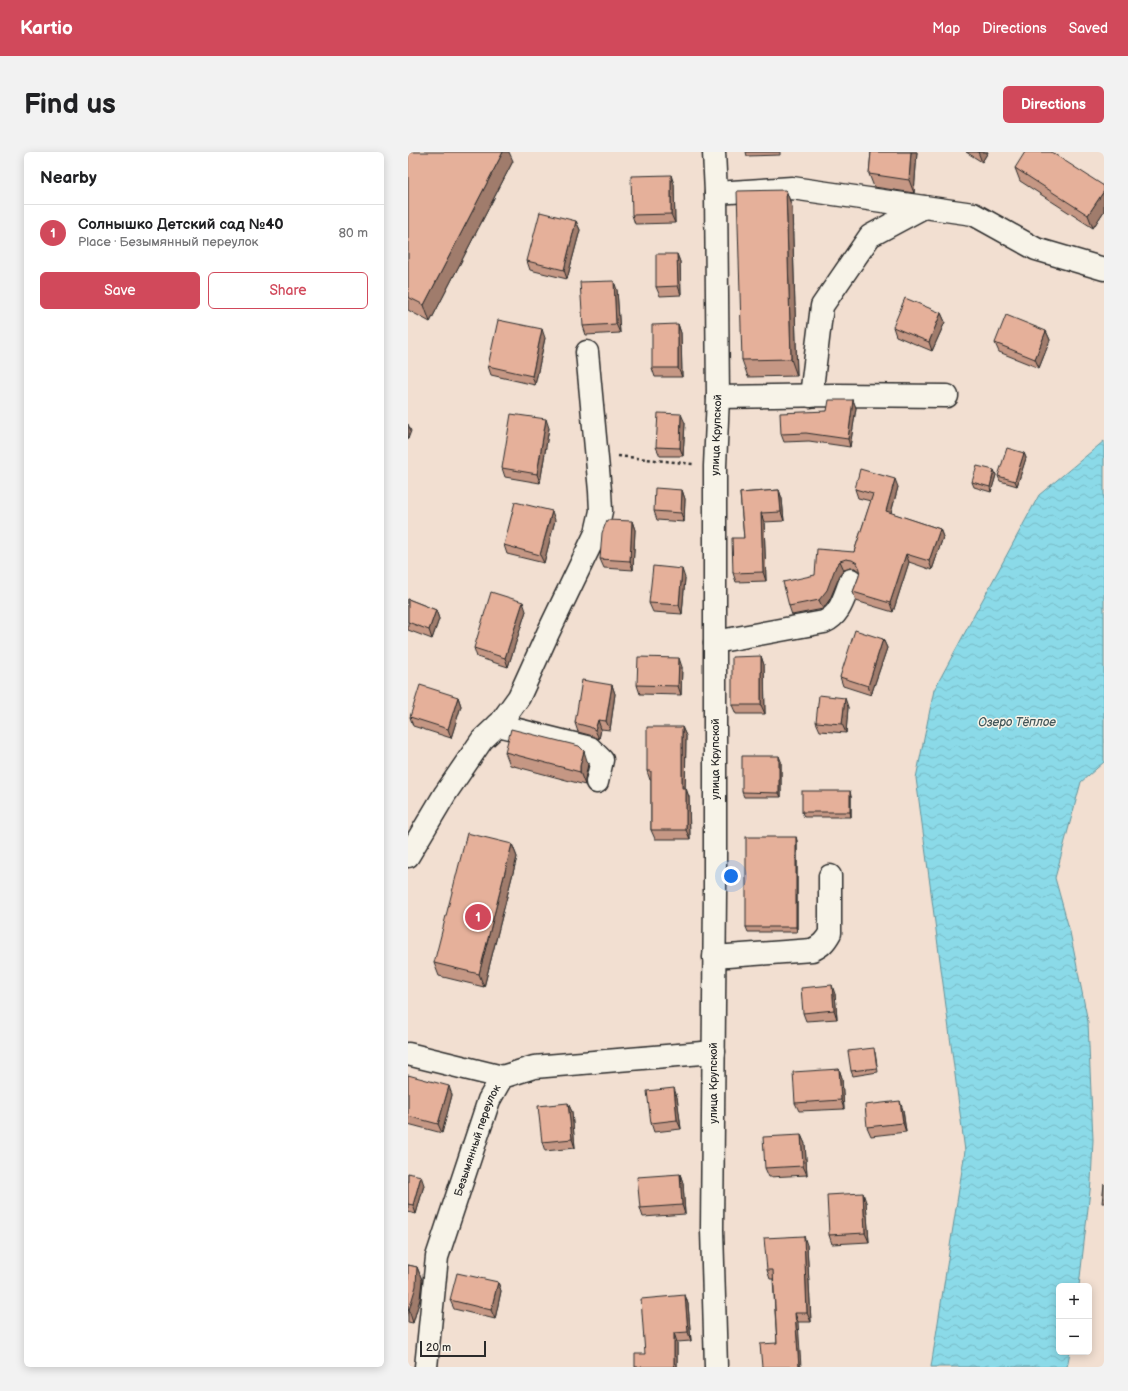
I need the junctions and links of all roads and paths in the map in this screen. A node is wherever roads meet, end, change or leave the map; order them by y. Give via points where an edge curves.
1 (714, 152) edge
2 (716, 193) junction
3 (924, 207) junction
4 (1104, 269) edge
5 (587, 352) dead end
6 (811, 396) junction
7 (947, 396) dead end
8 (718, 397) junction
9 (597, 454) junction
10 (715, 466) junction
11 (851, 580) dead end
12 (715, 642) junction
13 (498, 725) junction
14 (597, 782) dead end
15 (408, 856) edge
16 (830, 876) dead end
17 (714, 957) junction
18 (714, 1052) junction
19 (408, 1054) edge
20 (502, 1077) junction
21 (426, 1367) edge
22 (716, 1367) edge

1 - 2 street, улица Крупской
2 - 3 street via 792,188
2 - 8 street, улица Крупской
3 - 4 street via 973,214 1036,249
3 - 6 street via 870,236 822,306
5 - 9 street
6 - 7 street
6 - 8 street
8 - 10 street, улица Крупской
9 - 10 path
9 - 13 street via 601,511 596,533 519,697
10 - 12 street, улица Крупской
11 - 12 street via 838,612 830,620
12 - 17 street, улица Крупской
13 - 14 street via 590,748 602,760
13 - 15 street via 482,740 445,794
16 - 17 street via 830,933 820,946 812,950
17 - 18 street, улица Крупской
18 - 20 street, Безымянный переулок via 534,1067
18 - 22 street, улица Крупской via 712,1230
19 - 20 street
20 - 21 street, Безымянный переулок via 489,1100 437,1257

